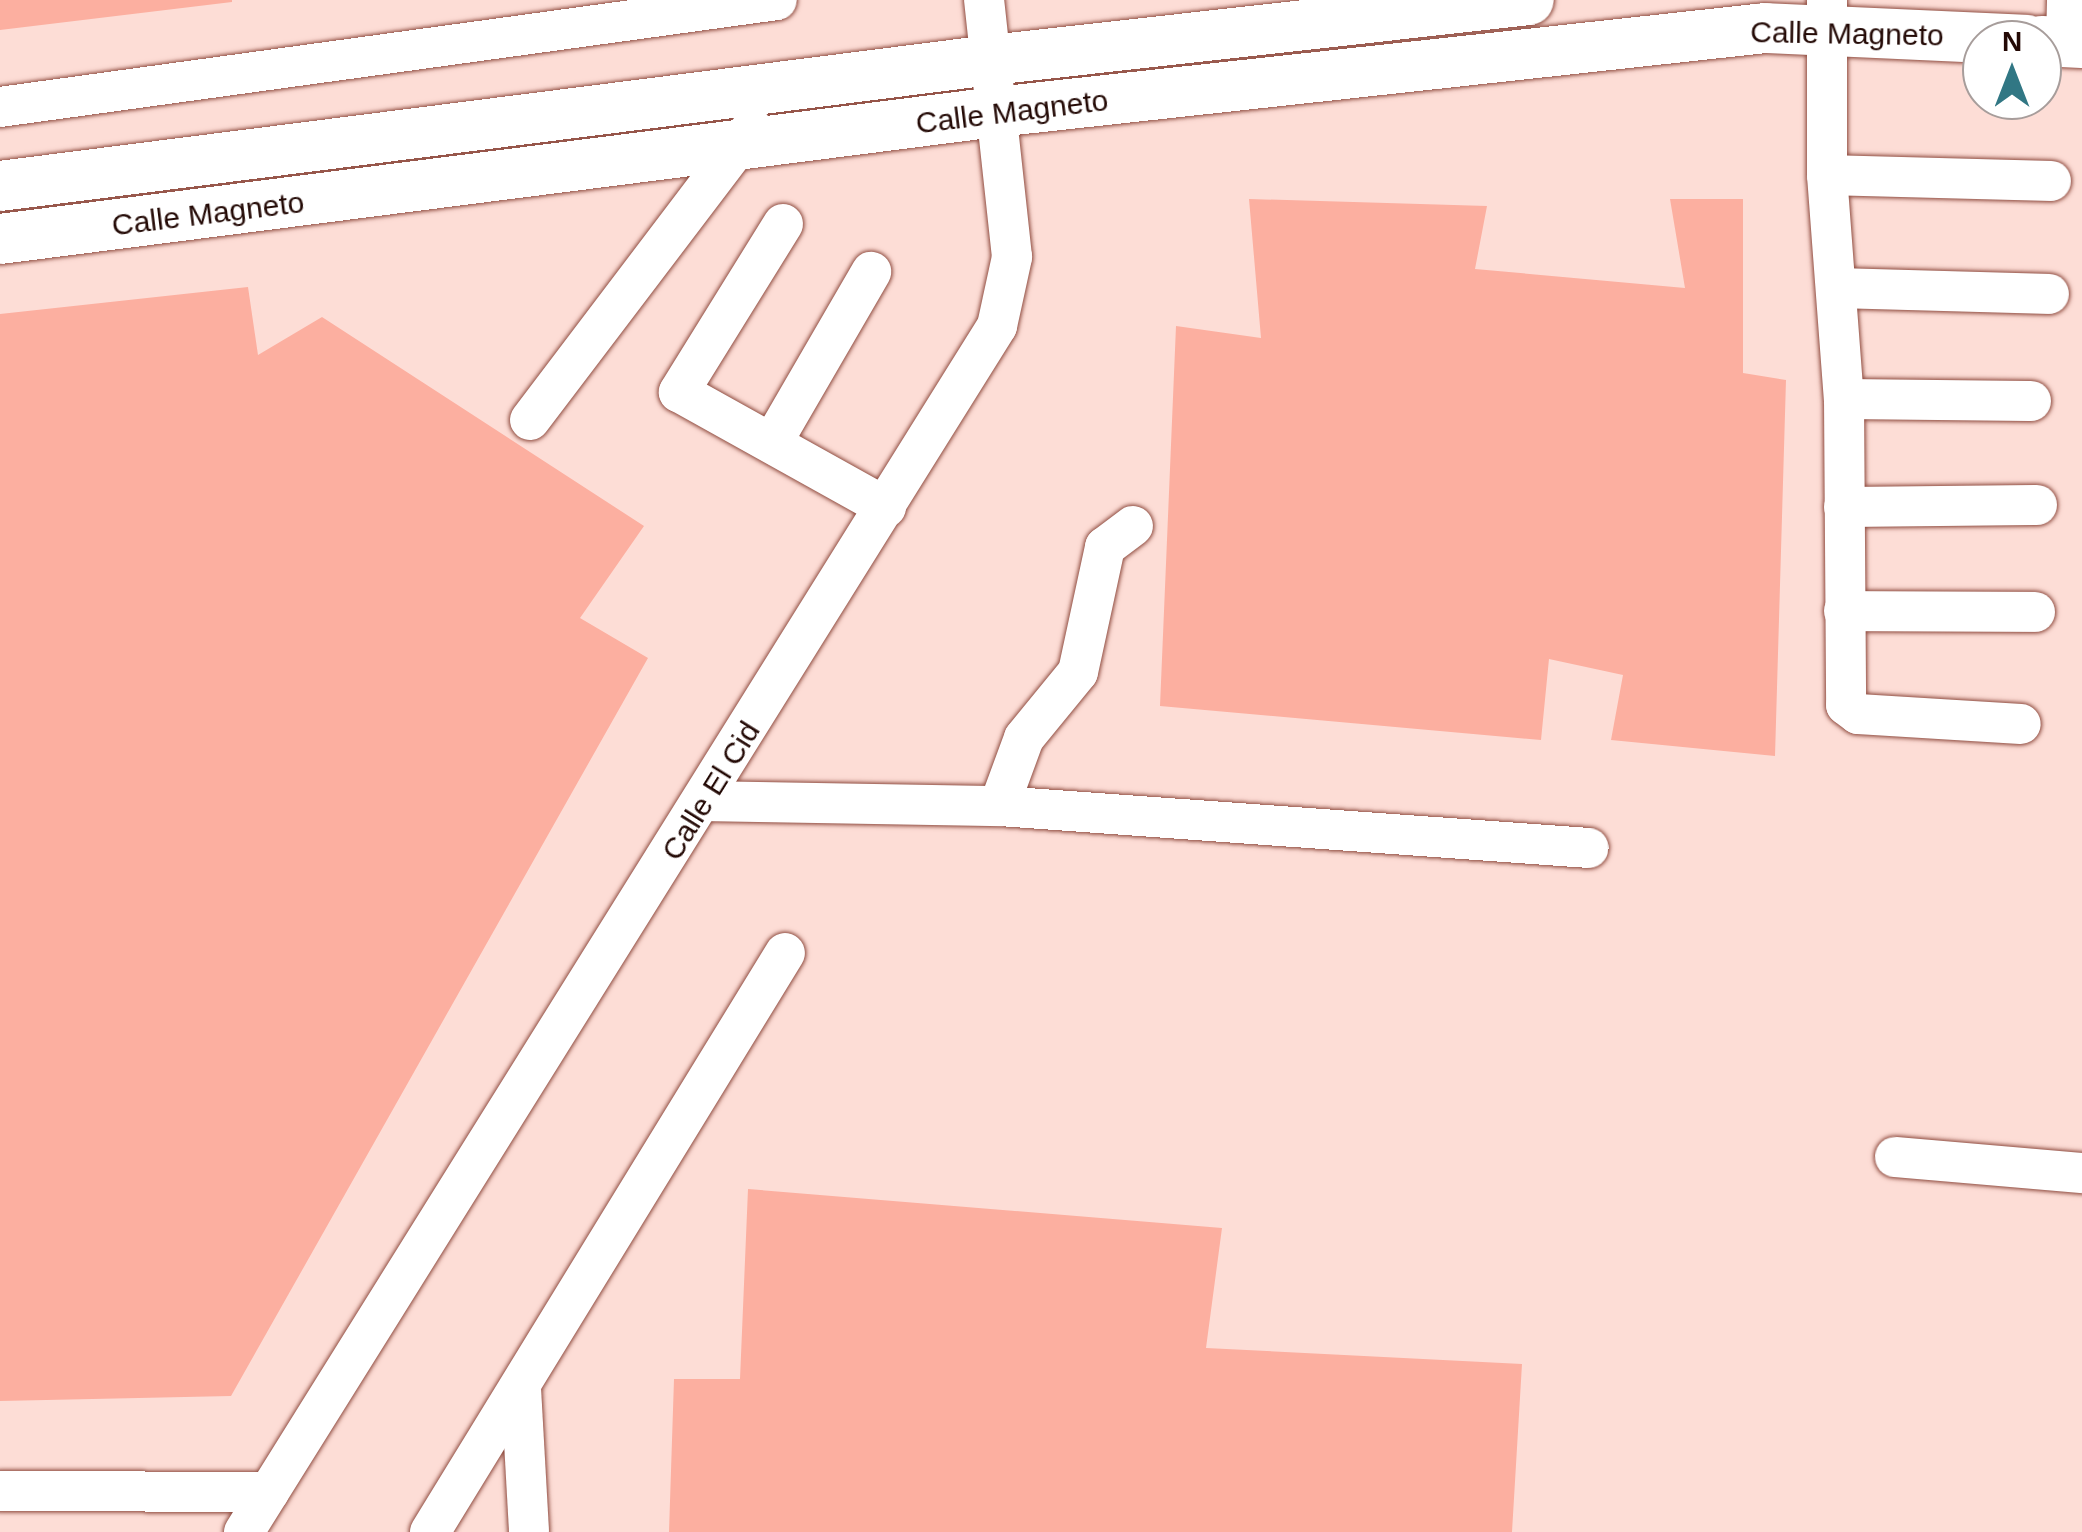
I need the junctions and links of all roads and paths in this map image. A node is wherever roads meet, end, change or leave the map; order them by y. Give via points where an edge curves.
1 (777, 0) edge
2 (984, 0) edge
3 (1529, 0) edge
4 (1826, 16) edge
5 (1962, 26) edge
6 (991, 60) junction
7 (786, 86) junction
8 (0, 107) edge
9 (996, 112) junction
10 (736, 148) junction
11 (1827, 175) junction
12 (2051, 180) dead end
13 (0, 186) edge
14 (783, 224) dead end
15 (0, 240) edge
16 (871, 272) dead end
17 (1839, 288) junction
18 (2049, 294) dead end
19 (1844, 399) junction
20 (2030, 401) dead end
21 (530, 420) dead end
22 (772, 443) junction
23 (2037, 505) dead end
24 (886, 507) junction
25 (1844, 507) junction
26 (1133, 526) dead end
27 (1844, 611) junction
28 (2035, 612) dead end
29 (2021, 724) dead end
30 (706, 801) junction
31 (999, 806) junction
32 (1589, 848) dead end
33 (785, 953) dead end
34 (1895, 1157) dead end
35 (2082, 1173) edge
36 (521, 1388) junction
37 (0, 1491) edge
38 (269, 1492) junction
39 (244, 1532) edge
40 (430, 1532) edge
41 (529, 1532) edge

1 - 8 street
2 - 6 street, Calle El Cid
3 - 6 main road, Calle Magneto
4 - 5 main road, Calle Magneto
4 - 9 main road, Calle Magneto
4 - 11 street
6 - 7 main road, Calle Magneto
6 - 9 street, Calle El Cid
7 - 10 street
7 - 13 main road, Calle Magneto
9 - 10 main road, Calle Magneto
9 - 24 street, Calle El Cid via 1012,257 997,326
10 - 15 main road, Calle Magneto
10 - 21 street
11 - 12 street
11 - 17 street
14 - 22 street via 680,392
16 - 22 street
17 - 18 street
17 - 19 street
19 - 20 street
19 - 25 street
22 - 24 street
23 - 25 street
24 - 30 street, Calle El Cid
25 - 27 street
26 - 31 street via 1105,548 1078,672 1024,738
27 - 28 street
27 - 29 street via 1843,688 1846,705 1858,714
30 - 31 street
30 - 38 street, Calle El Cid
31 - 32 street
33 - 36 street
34 - 35 street
36 - 40 street
36 - 41 street
37 - 38 street
38 - 39 street, Calle El Cid

